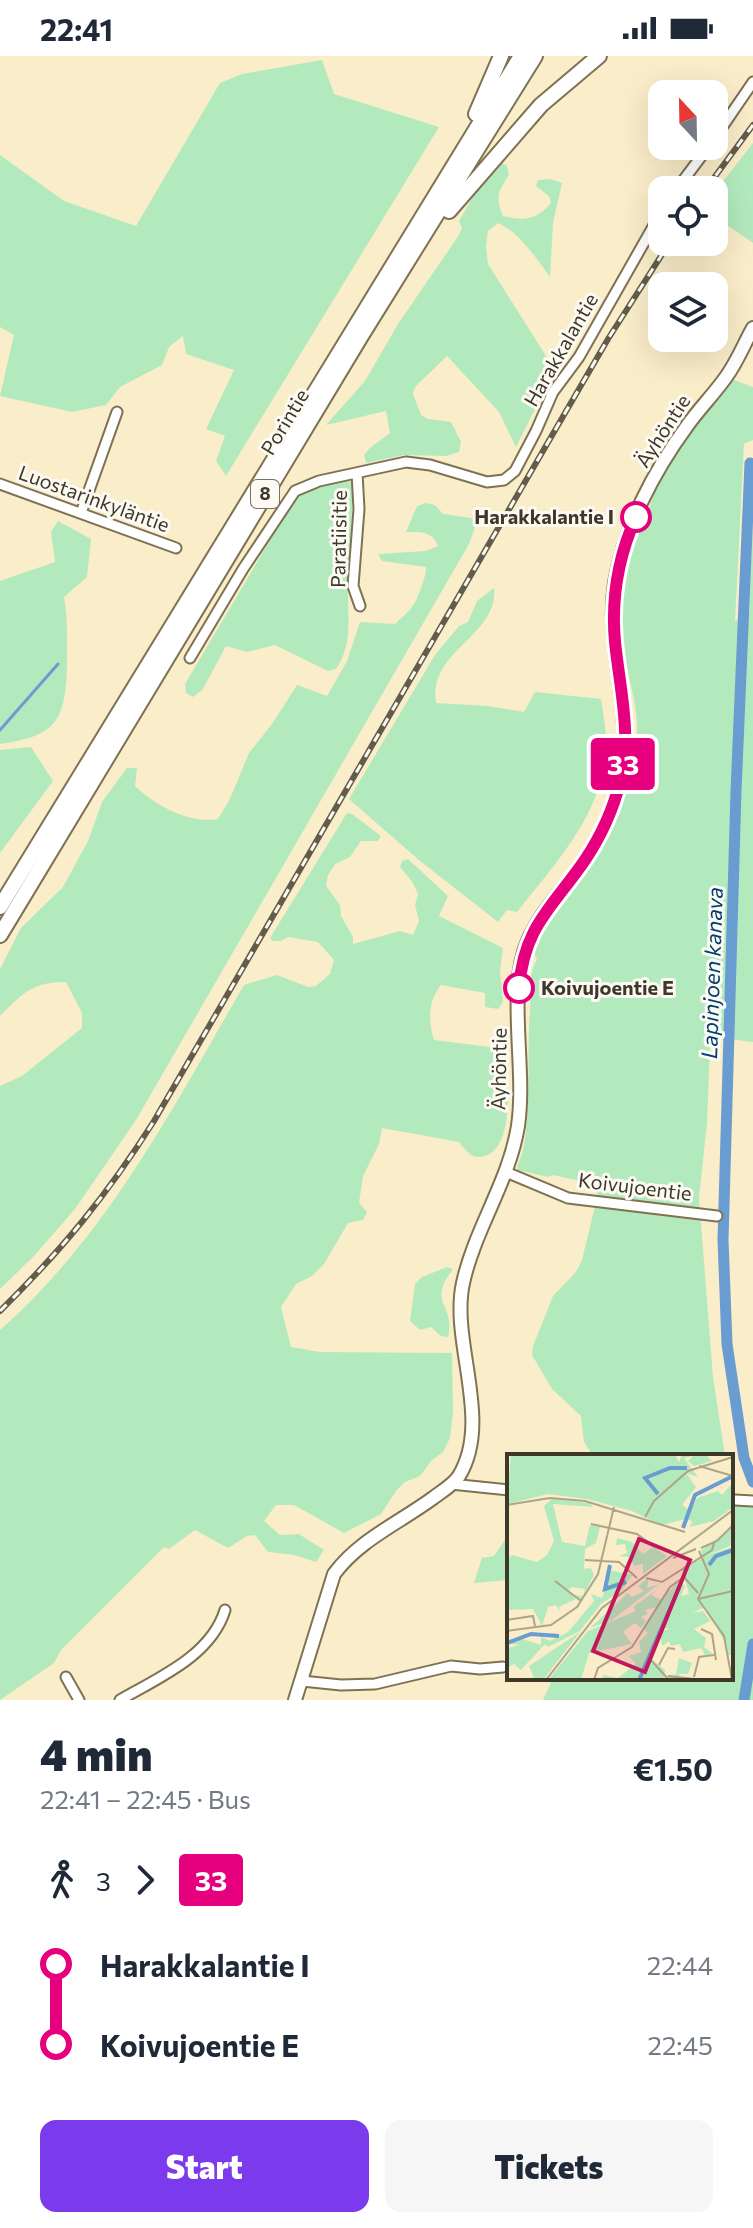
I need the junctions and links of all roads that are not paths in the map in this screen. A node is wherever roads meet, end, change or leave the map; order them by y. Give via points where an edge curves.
1 (501, 56) edge
2 (521, 56) edge
3 (535, 56) edge
4 (599, 56) edge
5 (753, 82) edge
6 (728, 119) edge
7 (431, 200) junction
8 (648, 236) edge
9 (389, 291) junction
10 (753, 328) edge
11 (117, 412) dead end
12 (357, 473) junction
13 (0, 484) edge
14 (81, 513) junction
15 (176, 548) dead end
16 (360, 606) dead end
17 (190, 658) dead end
18 (0, 907) edge
19 (0, 935) edge
20 (506, 1172) junction
21 (717, 1216) dead end
22 (451, 1484) junction
23 (507, 1490) edge
24 (735, 1500) dead end
25 (753, 1500) edge
26 (225, 1610) dead end
27 (503, 1667) dead end
28 (66, 1677) dead end
29 (302, 1681) junction
30 (79, 1700) edge
31 (120, 1700) edge
32 (295, 1700) edge

1 - 7 highway
2 - 7 highway, Porintie / 8
3 - 9 highway, Porintie / 8
4 - 9 highway via 504,144
5 - 6 street
7 - 18 highway, Porintie / 8
8 - 12 street, Harakkalantie via 579,357 553,392 510,476 487,482 406,462
9 - 19 highway, Porintie / 8
10 - 20 main road, Äyhöntie via 726,377 668,454 623,547 614,605 626,727 621,777 597,841 537,923 525,951 519,988 519,1122
11 - 14 street
12 - 16 street, Paratiisitie via 353,586
12 - 17 street, Harakkalantie via 295,491
13 - 14 street, Luostarinkyläntie
14 - 15 street, Luostarinkyläntie
20 - 21 street, Koivujoentie via 568,1198
20 - 22 main road, Äyhöntie via 462,1288 471,1424 463,1463
22 - 23 street
22 - 29 main road via 346,1557 326,1596
24 - 25 street
26 - 31 street via 206,1644
27 - 29 street via 451,1666 375,1684
28 - 30 street
29 - 32 main road

